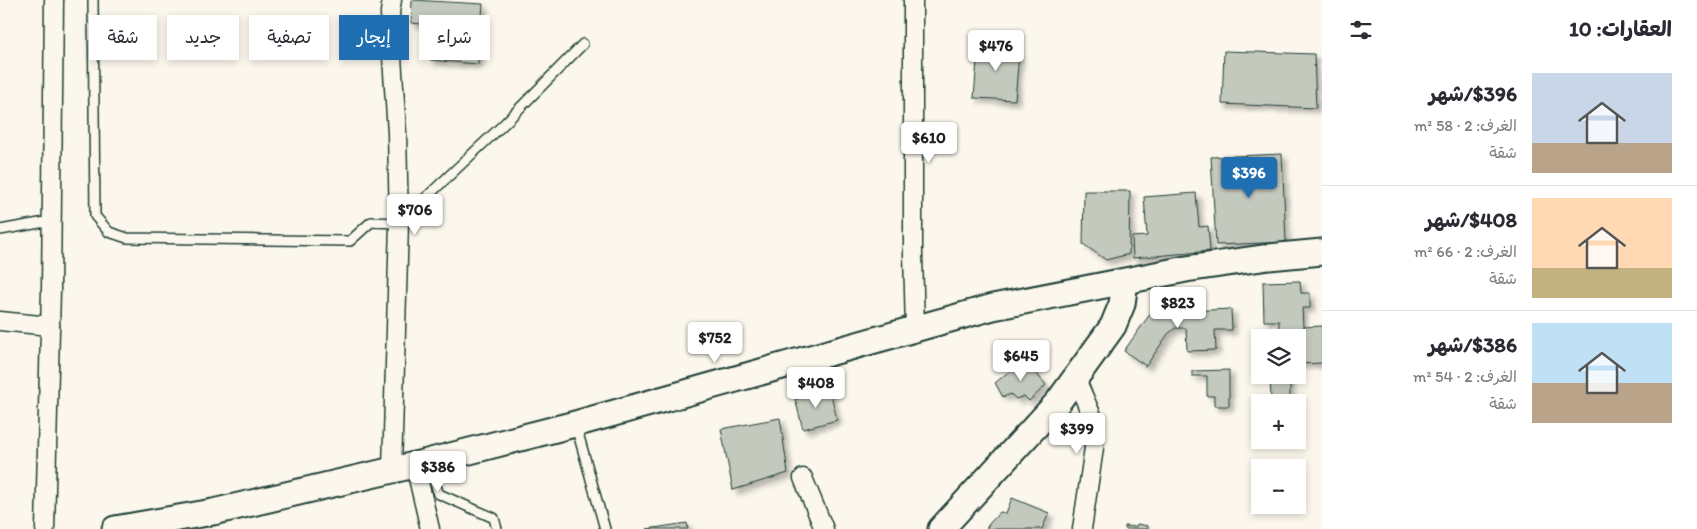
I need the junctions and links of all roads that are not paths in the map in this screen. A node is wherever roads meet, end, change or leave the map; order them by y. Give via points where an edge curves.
1 (54, 0) edge
2 (92, 0) edge
3 (392, 0) edge
4 (913, 0) edge
5 (583, 44) dead end
6 (51, 221) junction
7 (399, 223) junction
8 (0, 230) edge
9 (1322, 252) edge
10 (1125, 282) junction
11 (0, 321) edge
12 (50, 326) junction
13 (915, 329) junction
14 (1076, 379) junction
15 (575, 424) junction
16 (411, 465) junction
17 (803, 478) dead end
18 (45, 529) edge
19 (115, 529) edge
20 (430, 529) edge
21 (497, 529) edge
22 (605, 529) edge
23 (824, 529) edge
24 (941, 529) edge
25 (1082, 529) edge

1 - 6 street
2 - 7 lane via 95,216 109,232 127,238 350,242 371,222
3 - 7 street
4 - 13 street
5 - 7 lane
6 - 8 lane
6 - 12 street
7 - 16 street
9 - 10 street via 1186,269
10 - 13 street via 993,307
10 - 14 street via 1122,304 1113,326
11 - 12 street
12 - 18 street
13 - 15 street
14 - 24 street
14 - 25 street via 1092,416 1094,448
15 - 16 street
15 - 22 lane
16 - 19 street via 214,516
16 - 20 street
16 - 21 lane via 439,494 494,518
17 - 23 street

